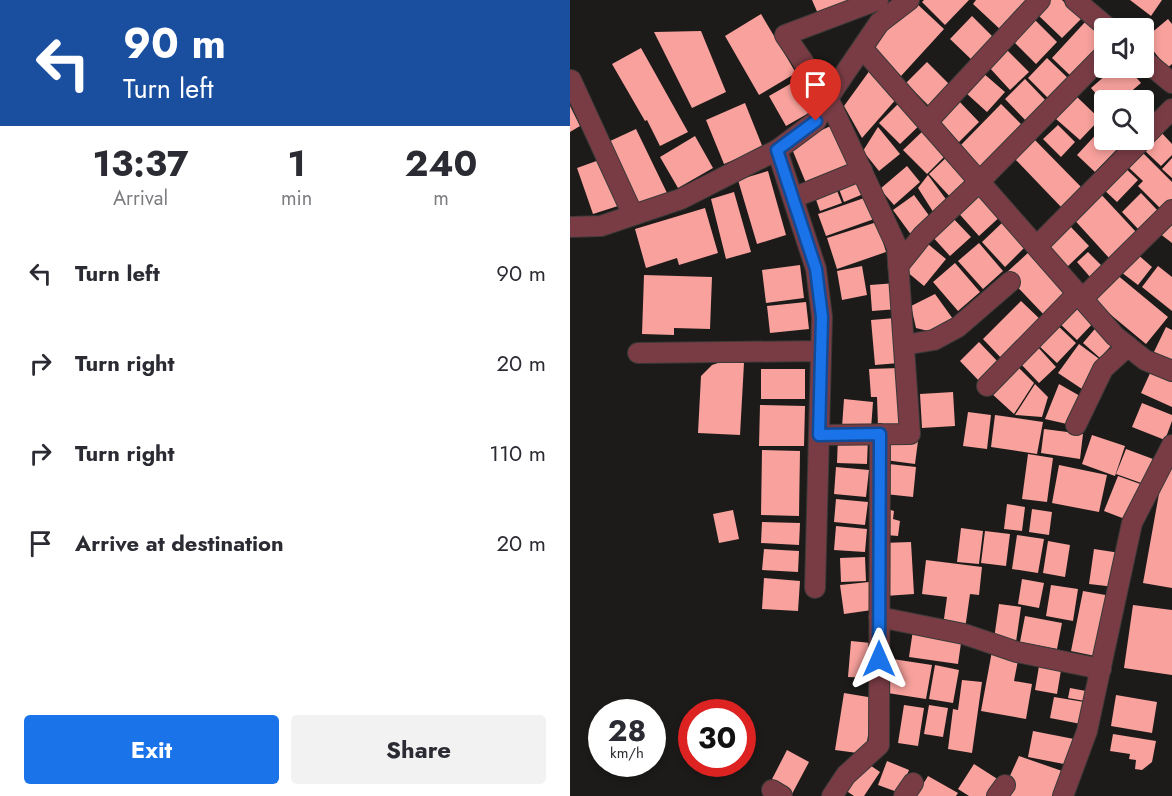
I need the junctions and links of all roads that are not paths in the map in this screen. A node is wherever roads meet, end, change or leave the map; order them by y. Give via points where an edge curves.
1 (879, 0) edge
2 (909, 0) edge
3 (1040, 0) edge
4 (1075, 0) edge
5 (1096, 18) edge
6 (862, 48) junction
7 (1094, 65) edge
8 (1154, 68) edge
9 (571, 80) edge
10 (1172, 83) edge
11 (828, 98) junction
12 (1172, 109) edge
13 (927, 122) junction
14 (1154, 127) edge
15 (777, 150) junction
16 (1131, 150) edge
17 (862, 170) junction
18 (980, 181) junction
19 (793, 198) junction
20 (1172, 210) edge
21 (633, 215) junction
22 (570, 227) edge
23 (1037, 246) junction
24 (898, 266) junction
25 (1010, 282) dead end
26 (1080, 296) junction
27 (904, 345) junction
28 (1128, 346) junction
29 (821, 351) junction
30 (639, 352) dead end
31 (1172, 372) edge
32 (987, 386) dead end
33 (1076, 425) dead end
34 (880, 434) junction
35 (819, 435) junction
36 (1172, 445) edge
37 (815, 588) dead end
38 (879, 617) junction
39 (1101, 669) junction
40 (832, 796) edge
41 (1063, 796) edge

1 - 11 street via 785,35
2 - 6 street via 879,23
3 - 13 street
4 - 5 street
6 - 11 street
6 - 13 street
7 - 18 street
8 - 10 street
9 - 21 street
11 - 15 street via 816,121
11 - 17 street
12 - 14 street
13 - 18 street
15 - 19 street
15 - 21 street via 681,199
16 - 23 street
17 - 19 street
17 - 24 street via 897,247
18 - 23 street
18 - 24 street via 922,236
19 - 29 street via 816,269 822,317
20 - 26 street
21 - 22 street via 601,226
23 - 26 street
24 - 27 street
25 - 27 street via 958,327 934,340
26 - 28 street
26 - 32 street
27 - 34 street via 910,434
28 - 31 street via 1145,360
28 - 33 street via 1103,369
29 - 30 street
29 - 35 street
34 - 35 street
34 - 38 street
35 - 37 street
36 - 39 street via 1132,523
38 - 39 street
38 - 40 street via 879,745 846,775
39 - 41 street via 1087,731

